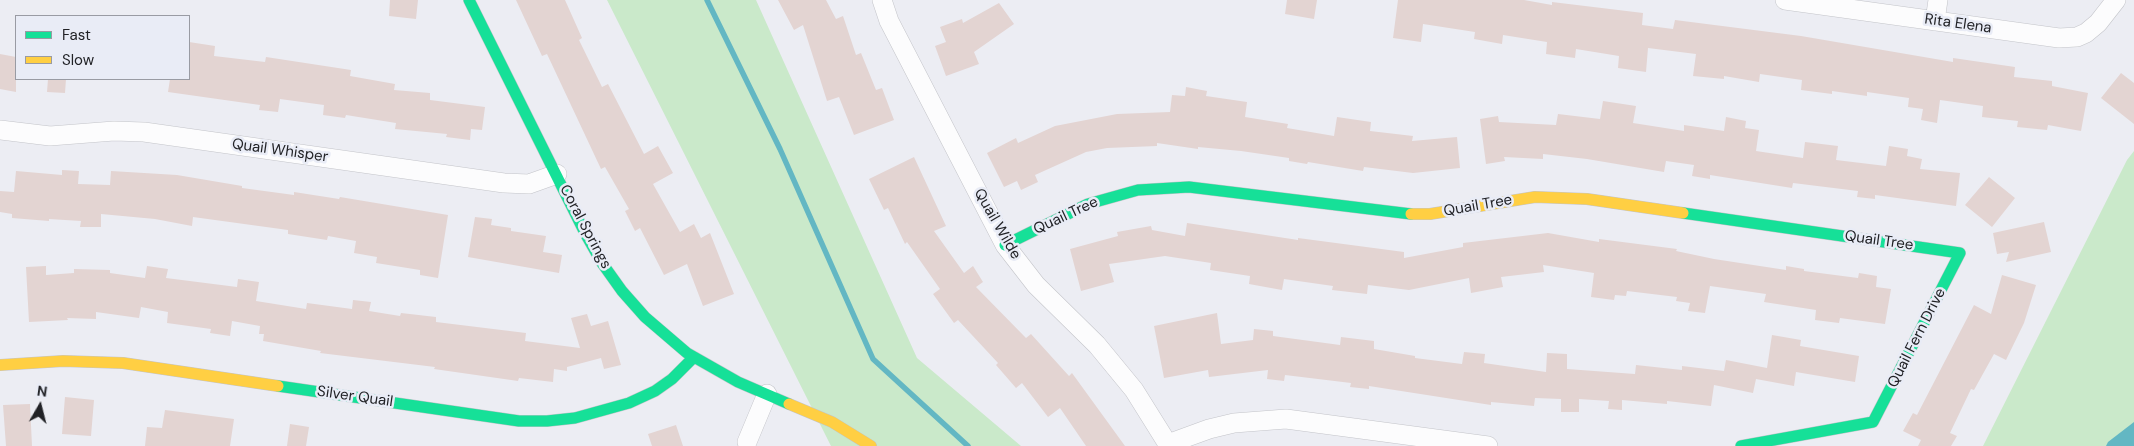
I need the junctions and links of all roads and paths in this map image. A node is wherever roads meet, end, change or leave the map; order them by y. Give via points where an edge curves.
1 (470, 0) edge
2 (882, 0) edge
3 (1785, 0) edge
4 (1938, 0) edge
5 (2116, 0) edge
6 (1935, 21) junction
7 (0, 130) edge
8 (557, 174) junction
9 (1005, 245) junction
10 (1960, 253) joint
11 (694, 357) junction
12 (0, 365) edge
13 (767, 394) junction
14 (747, 442) dead end
15 (1168, 445) edge
16 (871, 446) edge
17 (1488, 446) edge
18 (1741, 446) edge

1 - 8 street, Coral Springs
2 - 9 street, Quail Wilde via 889,21
3 - 6 street, Rita Elena
4 - 6 street
5 - 6 street, Rita Elena via 2098,23 2077,37 2059,38
7 - 8 street, Quail Whisper via 50,136 144,132 504,183 528,184
8 - 11 street, Coral Springs via 585,233 622,291 645,317
9 - 10 street, Quail Tree via 1088,204 1112,196 1138,190 1189,187 1402,214 1430,214 1534,197 1587,199
9 - 15 street, Quail Wilde via 1036,285 1097,345 1134,390
10 - 18 street, Quail Fern Drive via 1873,422
11 - 12 street, Silver Quail via 672,379 629,403 575,418 528,421 123,363 63,361
11 - 13 street, Coral Springs
13 - 14 street
13 - 16 street, Coral Springs via 832,422
15 - 17 street via 1234,423 1286,419

